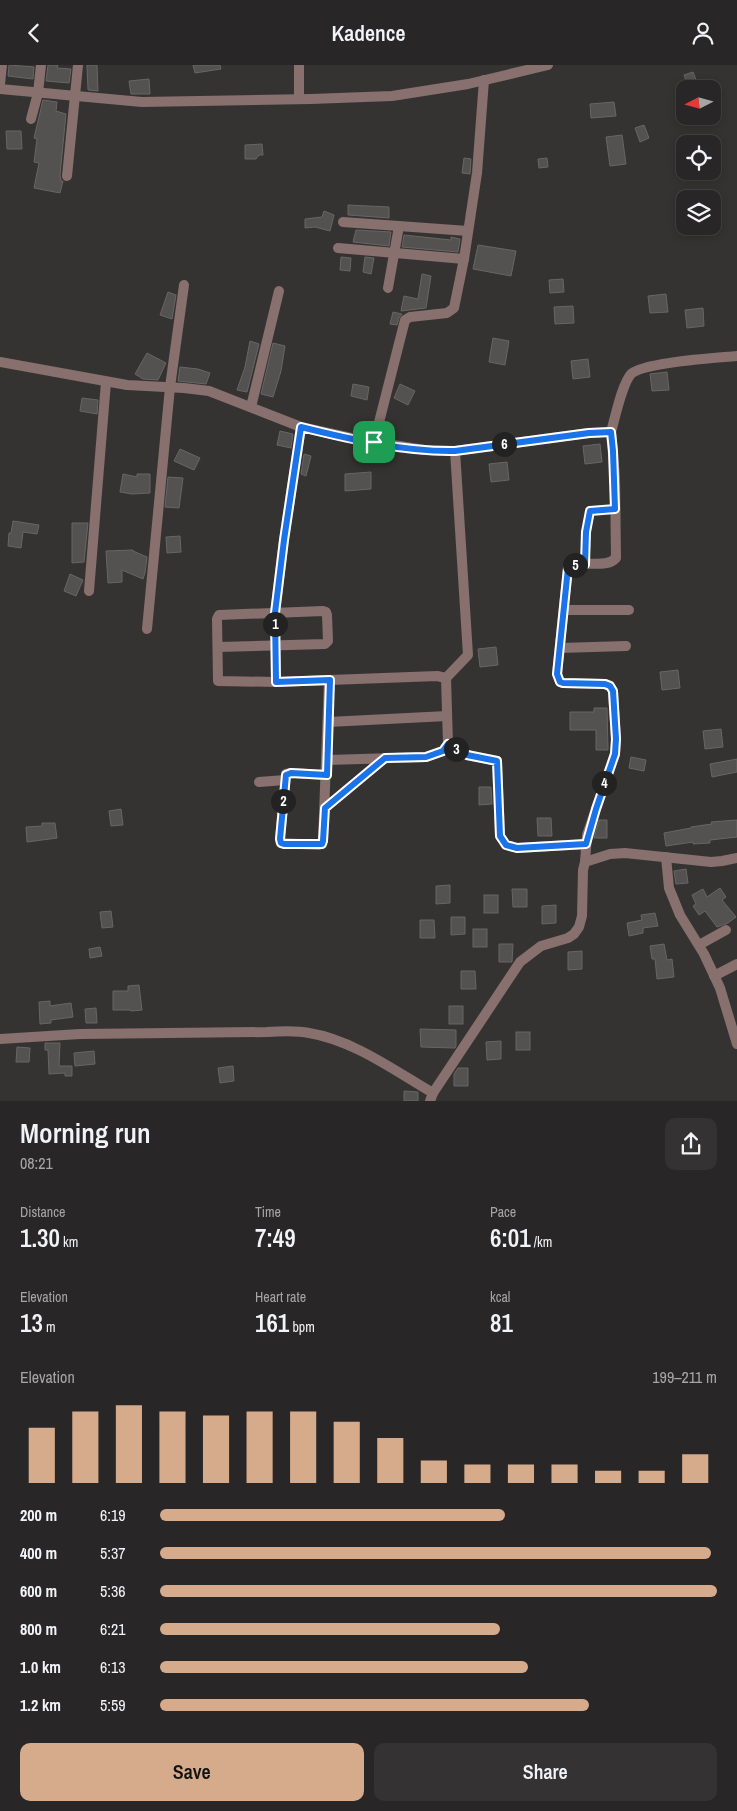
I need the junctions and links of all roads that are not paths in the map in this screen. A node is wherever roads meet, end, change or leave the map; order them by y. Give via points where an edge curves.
1 (2, 65) edge
2 (41, 65) edge
3 (78, 65) edge
4 (299, 65) edge
5 (548, 65) edge
6 (484, 80) junction
7 (0, 84) edge
8 (0, 89) edge
9 (38, 93) junction
10 (76, 97) junction
11 (299, 99) junction
12 (31, 119) dead end
13 (67, 176) dead end
14 (342, 222) dead end
15 (399, 226) junction
16 (468, 231) junction
17 (338, 248) dead end
18 (394, 253) junction
19 (464, 259) junction
20 (184, 285) dead end
21 (388, 289) dead end
22 (279, 291) dead end
23 (737, 356) edge
24 (0, 362) edge
25 (106, 382) junction
26 (170, 387) junction
27 (252, 407) junction
28 (301, 427) junction
29 (611, 432) junction
30 (374, 442) junction
31 (455, 451) junction
32 (615, 509) junction
33 (585, 564) junction
34 (89, 591) dead end
35 (630, 610) dead end
36 (564, 611) junction
37 (275, 613) junction
38 (147, 629) dead end
39 (276, 646) junction
40 (626, 646) dead end
41 (218, 647) junction
42 (560, 648) junction
43 (446, 678) junction
44 (330, 680) junction
45 (276, 682) junction
46 (446, 716) junction
47 (328, 722) junction
48 (448, 744) junction
49 (385, 758) junction
50 (328, 760) junction
51 (327, 775) junction
52 (285, 780) junction
53 (259, 782) dead end
54 (325, 808) junction
55 (586, 844) junction
56 (666, 857) junction
57 (737, 858) edge
58 (585, 862) junction
59 (726, 931) dead end
60 (699, 945) junction
61 (737, 964) edge
62 (714, 975) junction
63 (0, 1039) edge
64 (737, 1045) edge
65 (431, 1097) edge

1 - 7 street
2 - 9 street
3 - 10 street
4 - 11 street
5 - 6 street
6 - 11 street via 392,96
6 - 16 street
8 - 9 street
9 - 10 street
9 - 12 street
10 - 11 street via 142,102
10 - 13 street
14 - 15 street
15 - 16 street
15 - 18 street
16 - 19 street
17 - 18 street
18 - 19 street
18 - 21 street
19 - 30 street via 454,308 405,319
20 - 26 street
22 - 27 street
23 - 29 street via 637,370 628,379
24 - 25 street
25 - 26 street
25 - 34 street
26 - 27 street via 209,391
26 - 38 street
27 - 28 street
28 - 30 street
28 - 37 street
29 - 31 street
29 - 32 street
30 - 31 street
31 - 43 street via 468,655
32 - 33 lane via 590,511
32 - 33 street via 616,558 609,563
33 - 36 street via 568,568
35 - 36 street
36 - 42 street
37 - 39 street
37 - 39 street via 326,612 328,641 322,645
37 - 41 street via 219,615
39 - 41 street
39 - 45 street
40 - 42 street
41 - 45 street via 218,681
42 - 55 street via 557,674 560,682 605,684 613,691 615,754
43 - 44 street
43 - 46 street
44 - 45 street
44 - 47 street
46 - 47 street
46 - 48 street
47 - 50 street
48 - 49 street via 443,751 426,757
48 - 55 street via 467,755 497,761 500,836 506,845 517,848
49 - 50 street
49 - 54 street
50 - 51 street
51 - 52 street via 291,773
51 - 54 street
52 - 53 street
52 - 54 street via 281,843 322,844
55 - 58 street
56 - 57 street via 711,862
56 - 58 street via 625,853
56 - 60 street via 669,888 680,915
58 - 65 street via 579,927 568,938 541,946 520,962
59 - 60 street
60 - 62 street
61 - 62 street
62 - 64 street
63 - 65 street via 80,1034 310,1033 351,1046

